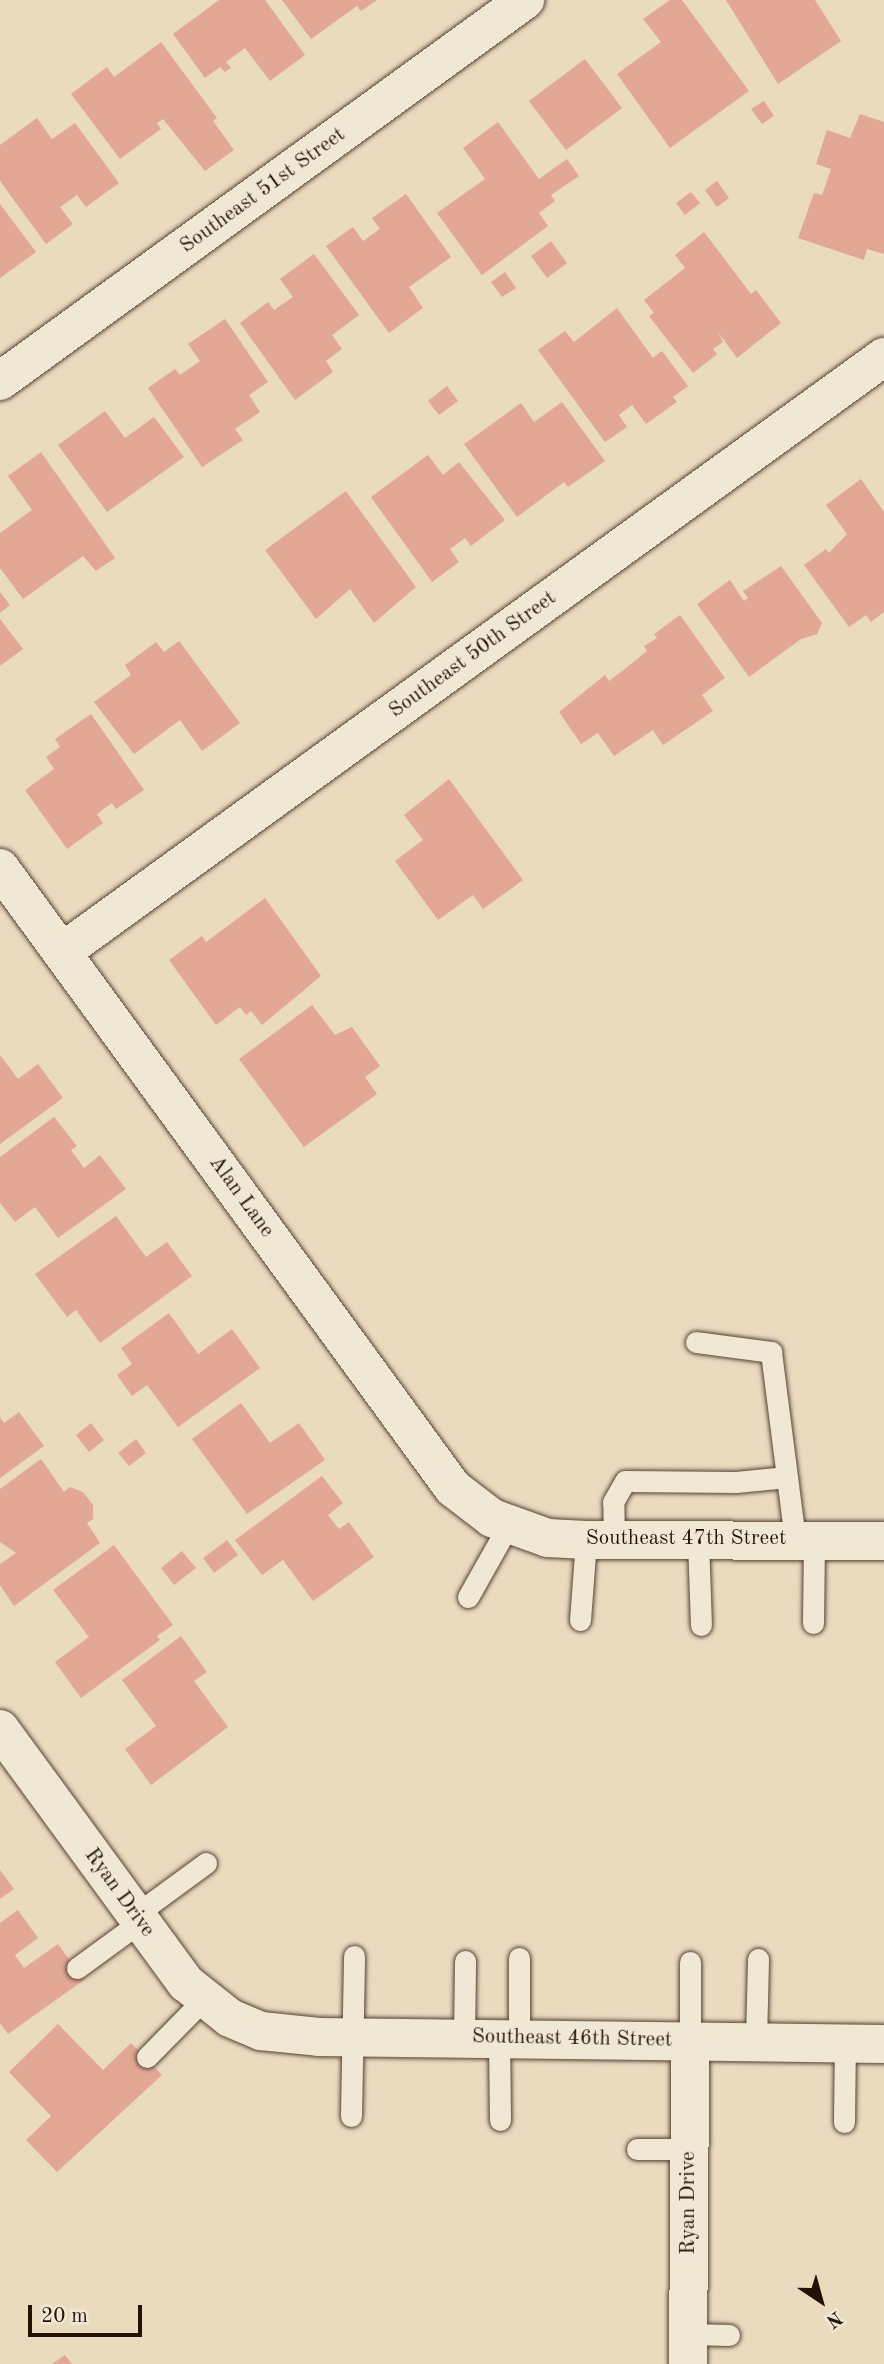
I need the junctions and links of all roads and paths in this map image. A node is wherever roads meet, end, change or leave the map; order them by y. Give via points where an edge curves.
1 (525, 0) edge
2 (884, 357) edge
3 (0, 381) edge
4 (0, 867) edge
5 (62, 952) junction
6 (696, 1342) dead end
7 (787, 1478) junction
8 (500, 1522) junction
9 (805, 1539) junction
10 (600, 1540) junction
11 (698, 1540) junction
12 (884, 1541) edge
13 (468, 1597) dead end
14 (580, 1620) dead end
15 (813, 1623) dead end
16 (701, 1625) dead end
17 (0, 1729) edge
18 (206, 1863) dead end
19 (137, 1919) junction
20 (354, 1956) dead end
21 (519, 1958) dead end
22 (758, 1959) dead end
23 (465, 1961) dead end
24 (690, 1962) dead end
25 (77, 1968) dead end
26 (204, 2000) junction
27 (261, 2031) joint
28 (352, 2037) junction
29 (494, 2038) junction
30 (690, 2042) junction
31 (756, 2042) junction
32 (845, 2043) junction
33 (884, 2044) edge
34 (148, 2057) dead end
35 (351, 2116) dead end
36 (500, 2120) dead end
37 (844, 2122) dead end
38 (637, 2149) dead end
39 (690, 2150) junction
40 (729, 2336) dead end
41 (689, 2349) edge

1 - 3 street, Southeast 51st Street
2 - 5 street, Southeast 50th Street
4 - 5 street, Alan Lane
5 - 8 street, Alan Lane via 453,1488
6 - 7 lane via 771,1352
7 - 9 lane
7 - 10 lane via 625,1480
8 - 10 street, Southeast 47th Street via 548,1538
8 - 13 lane
9 - 11 street, Southeast 47th Street
9 - 12 street, Southeast 47th Street
9 - 15 lane
10 - 11 street, Southeast 47th Street
10 - 14 lane
11 - 16 lane
17 - 19 street, Ryan Drive
18 - 19 lane
19 - 25 lane
19 - 26 street, Ryan Drive
20 - 28 lane
21 - 29 lane
22 - 31 lane
23 - 29 lane
24 - 30 lane
26 - 27 street, Ryan Drive
26 - 34 lane
27 - 28 street, Southeast 46th Street
28 - 29 street, Southeast 46th Street
28 - 35 lane
29 - 30 street, Southeast 46th Street
29 - 36 lane
30 - 31 street, Southeast 46th Street
30 - 39 street, Ryan Drive
31 - 32 street, Southeast 46th Street
32 - 33 street, Southeast 46th Street
32 - 37 lane
38 - 39 lane
39 - 41 street, Ryan Drive
40 - 41 lane

